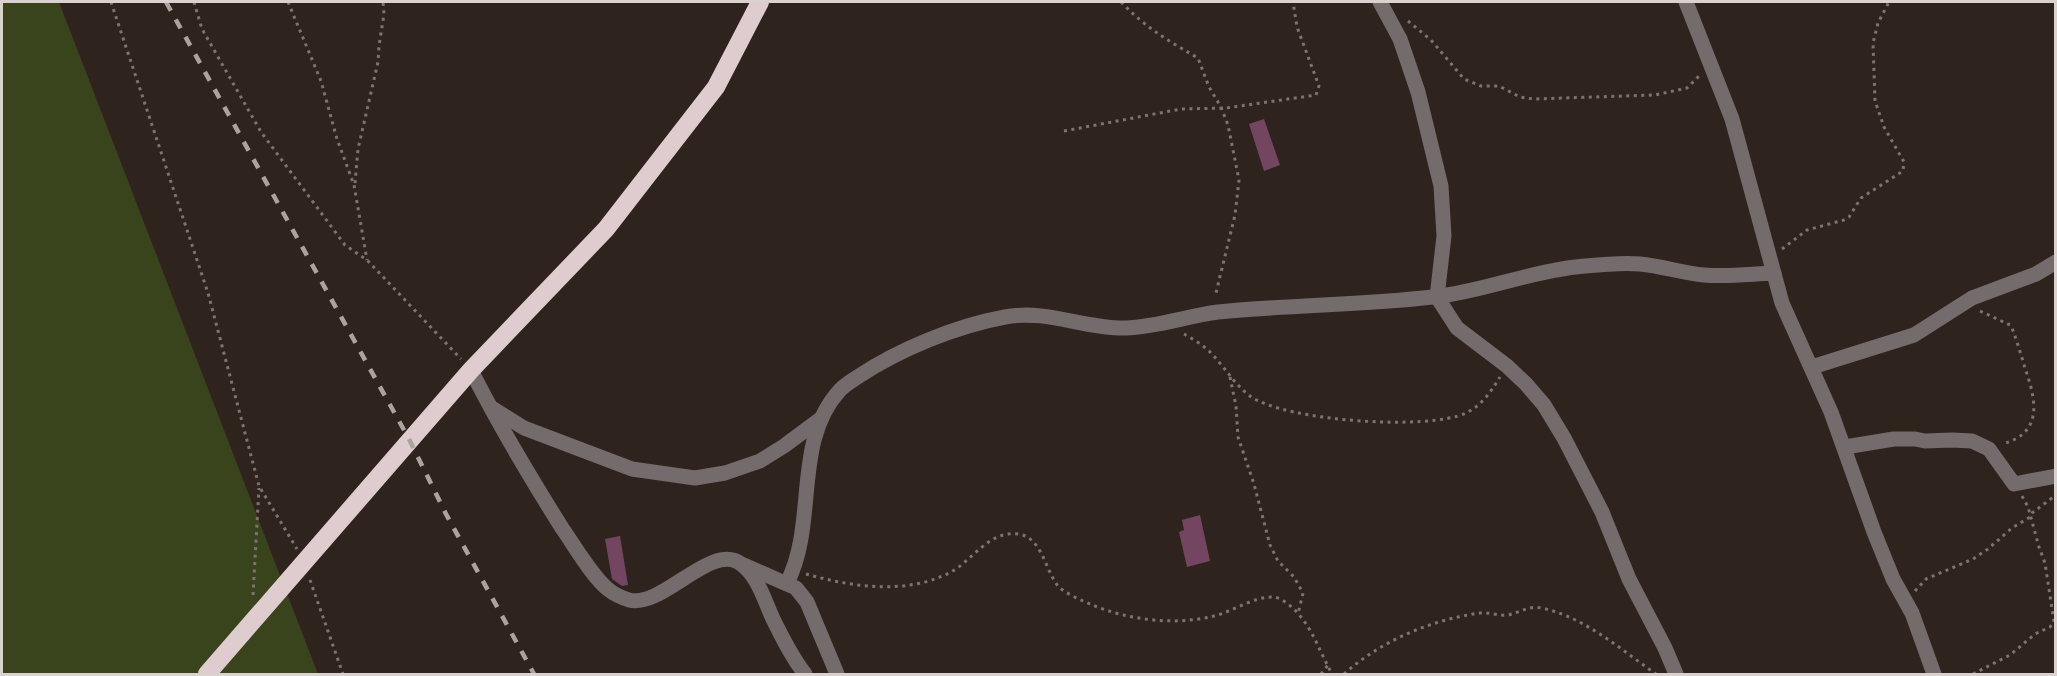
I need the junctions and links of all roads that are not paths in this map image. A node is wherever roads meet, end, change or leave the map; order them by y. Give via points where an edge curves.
1 (760, 2) edge
2 (1380, 2) edge
3 (1686, 2) edge
4 (2055, 262) edge
5 (1772, 266) junction
6 (1437, 297) junction
7 (1812, 367) junction
8 (471, 370) junction
9 (489, 407) junction
10 (819, 420) junction
11 (1845, 447) junction
12 (2055, 476) edge
13 (740, 563) junction
14 (790, 577) junction
15 (207, 675) edge
16 (805, 675) edge
17 (837, 675) edge
18 (1676, 675) edge
19 (1934, 675) edge

1 - 8 highway via 716,87 606,229
2 - 6 street via 1400,39 1418,92 1441,186 1444,236
3 - 5 street via 1731,119
4 - 7 street via 2036,274 1980,294 1914,335
5 - 6 street via 1727,276 1639,264 1587,266
5 - 7 street via 1782,303
6 - 10 street via 1211,313 1128,328 1054,316 1002,317 939,336 875,366 842,387
6 - 18 street via 1457,328 1507,366 1544,405 1602,512 1629,579
7 - 11 street
8 - 9 street
8 - 15 highway
9 - 10 street via 524,428 632,469 695,478 760,461
9 - 13 street via 582,559 609,590 631,600 648,599 705,565 727,559
10 - 14 street via 805,515
11 - 12 street via 1902,438 1963,440 1985,446 2012,482
11 - 19 street via 1874,532 1908,605
13 - 14 street
13 - 16 street via 759,586
14 - 17 street via 807,602

